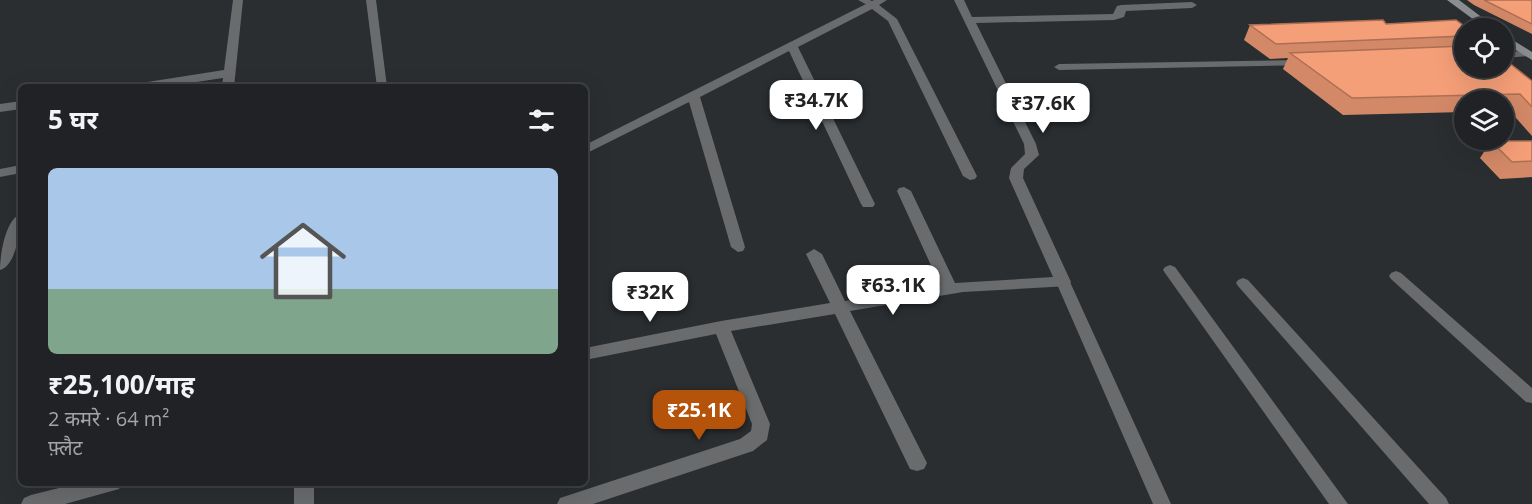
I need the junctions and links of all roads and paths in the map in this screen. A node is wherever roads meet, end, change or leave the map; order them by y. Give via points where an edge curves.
1 (238, 0) edge
2 (371, 0) edge
3 (959, 0) edge
4 (1452, 0) edge
5 (872, 2) edge
6 (1192, 5) dead end
7 (1477, 18) edge
8 (969, 20) junction
9 (792, 45) junction
10 (1514, 46) edge
11 (1514, 55) edge
12 (1529, 56) edge
13 (1310, 63) edge
14 (1059, 67) dead end
15 (230, 73) junction
16 (160, 84) edge
17 (228, 84) edge
18 (382, 84) edge
19 (694, 96) junction
20 (18, 105) edge
21 (0, 108) edge
22 (588, 149) edge
23 (18, 170) edge
24 (0, 173) edge
25 (970, 176) dead end
26 (904, 191) dead end
27 (868, 204) dead end
28 (18, 226) edge
29 (738, 247) dead end
30 (814, 254) dead end
31 (0, 265) edge
32 (1170, 270) dead end
33 (1396, 276) dead end
34 (1063, 282) junction
35 (1243, 283) dead end
36 (950, 289) junction
37 (841, 307) junction
38 (721, 327) junction
39 (588, 353) edge
40 (1532, 397) edge
41 (917, 464) dead end
42 (100, 486) edge
43 (304, 486) edge
44 (31, 504) edge
45 (304, 504) edge
46 (567, 504) edge
47 (1162, 504) edge
48 (1339, 504) edge
49 (1440, 504) edge

1 - 15 street
2 - 18 lane
3 - 8 street
4 - 7 street
5 - 9 street
5 - 25 street via 892,19
6 - 8 street via 1121,8 1120,15 1114,17
8 - 34 street via 1032,150 1032,155 1018,168 1016,178
9 - 19 street
9 - 27 street
10 - 12 street
11 - 12 lane
13 - 14 lane
15 - 16 street
15 - 17 street
19 - 22 street
19 - 29 street
20 - 21 street
23 - 24 street
26 - 36 street
28 - 31 street
30 - 37 street
32 - 48 lane
33 - 40 lane
34 - 36 street
34 - 47 lane
35 - 49 lane
36 - 37 street
37 - 38 street
37 - 41 street
38 - 39 street
38 - 46 street via 761,424 760,435 746,445
42 - 44 street
43 - 45 street

